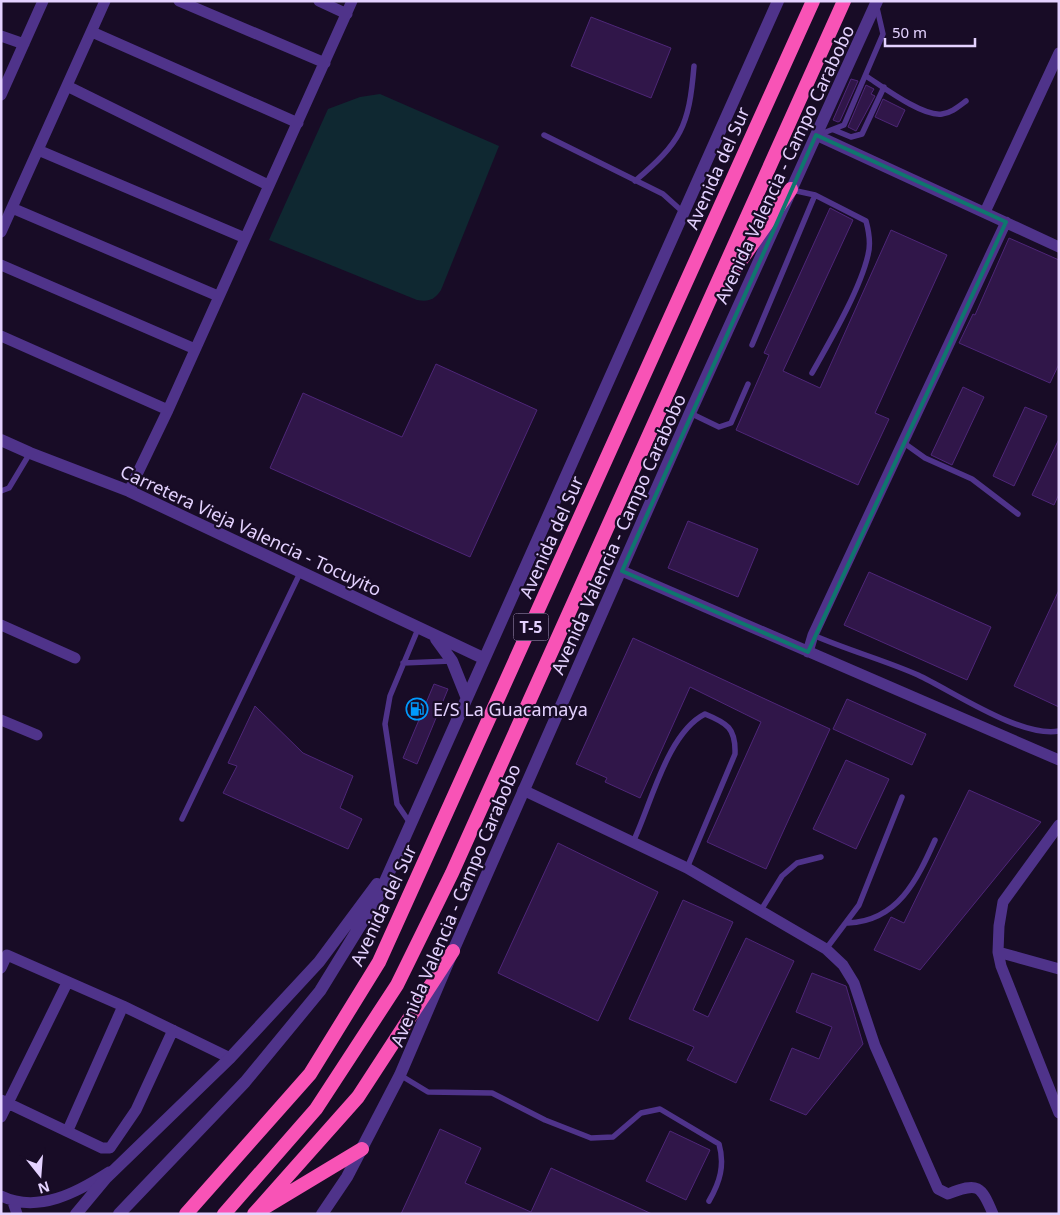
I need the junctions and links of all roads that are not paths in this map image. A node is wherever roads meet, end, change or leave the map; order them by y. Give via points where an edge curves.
1 (43, 1) edge
2 (105, 1) edge
3 (179, 1) edge
4 (319, 1) edge
5 (352, 1) edge
6 (778, 1) edge
7 (813, 1) edge
8 (844, 1) edge
9 (877, 3) edge
10 (346, 14) junction
11 (92, 32) junction
12 (1, 36) edge
13 (24, 44) junction
14 (1059, 52) edge
15 (325, 63) junction
16 (694, 66) dead end
17 (866, 76) junction
18 (67, 86) junction
19 (884, 87) junction
20 (1, 95) edge
21 (966, 101) dead end
22 (298, 123) junction
23 (834, 130) junction
24 (544, 135) dead end
25 (816, 136) junction
26 (38, 150) junction
27 (635, 181) junction
28 (268, 185) junction
29 (791, 189) junction
30 (815, 196) junction
31 (12, 208) junction
32 (683, 212) junction
33 (985, 212) junction
34 (1006, 222) junction
35 (1, 232) edge
36 (245, 238) junction
37 (1059, 247) edge
38 (1, 265) edge
39 (218, 296) junction
40 (704, 313) junction
41 (1, 336) edge
42 (752, 345) dead end
43 (195, 349) junction
44 (812, 373) dead end
45 (748, 384) dead end
46 (168, 410) junction
47 (690, 412) junction
48 (1, 440) edge
49 (904, 443) junction
50 (30, 453) junction
51 (128, 490) junction
52 (1, 491) edge
53 (1018, 514) dead end
54 (301, 571) junction
55 (622, 571) junction
56 (1, 625) edge
57 (418, 629) junction
58 (813, 635) junction
59 (434, 636) junction
60 (808, 652) junction
61 (75, 658) dead end
62 (483, 658) junction
63 (452, 661) junction
64 (403, 663) junction
65 (466, 696) junction
66 (1, 720) edge
67 (1059, 731) edge
68 (37, 736) dead end
69 (1059, 760) edge
70 (523, 790) junction
71 (902, 797) dead end
72 (182, 819) dead end
73 (410, 823) junction
74 (1059, 825) edge
75 (935, 840) dead end
76 (633, 842) junction
77 (821, 857) dead end
78 (393, 864) junction
79 (687, 868) junction
80 (761, 910) junction
81 (848, 923) junction
82 (826, 949) junction
83 (453, 951) junction
84 (998, 952) junction
85 (1, 968) edge
86 (1059, 969) edge
87 (67, 983) junction
88 (123, 1006) junction
89 (173, 1030) junction
90 (230, 1058) junction
91 (400, 1075) junction
92 (5, 1102) edge
93 (1059, 1113) edge
94 (1, 1117) edge
95 (68, 1130) junction
96 (362, 1149) junction
97 (119, 1165) junction
98 (1, 1196) edge
99 (709, 1201) dead end
100 (13, 1202) junction
101 (18, 1214) edge
102 (76, 1214) edge
103 (119, 1214) edge
104 (186, 1214) edge
105 (224, 1214) edge
106 (254, 1214) edge
107 (322, 1214) edge
108 (993, 1214) edge

1 - 13 street
2 - 11 street
3 - 15 street
4 - 10 street
5 - 10 street
6 - 32 street
7 - 104 highway, Avenida del Sur / T-5 via 379,962 310,1074
8 - 40 highway, T-5
9 - 17 lane via 883,34
9 - 25 street, Avenida Valencia - Campo Carabobo
10 - 15 street
11 - 18 street
11 - 22 street
12 - 13 street
13 - 20 street
14 - 33 street
15 - 22 street
16 - 27 lane via 685,124 678,139
17 - 19 lane
17 - 23 lane via 844,125
18 - 26 street
18 - 28 street
19 - 21 lane via 928,113 953,111
19 - 23 lane via 862,134 851,137
22 - 28 street
23 - 25 lane
24 - 27 lane
25 - 29 street, Avenida Valencia - Campo Carabobo
25 - 33 street
26 - 31 street
26 - 36 street
27 - 32 lane via 663,194
28 - 36 street
29 - 30 lane
29 - 40 highway
29 - 47 street, Avenida Valencia - Campo Carabobo
30 - 42 lane
30 - 44 lane via 866,221 870,238 868,255 856,285
31 - 35 street
31 - 39 street
32 - 62 street
33 - 34 street
34 - 37 street
34 - 49 street
36 - 39 street
38 - 43 street
39 - 43 street
40 - 105 highway, T-5 via 452,873 397,985 316,1109
41 - 46 street
43 - 46 street
45 - 47 lane via 731,423 719,427
46 - 51 street
47 - 55 street, Avenida Valencia - Campo Carabobo
48 - 50 street, Carretera Vieja Valencia - Tocuyito
49 - 53 lane via 926,458 972,479
49 - 58 street
50 - 51 street, Carretera Vieja Valencia - Tocuyito
50 - 52 lane via 9,488
51 - 54 street, Carretera Vieja Valencia - Tocuyito
54 - 57 street, Carretera Vieja Valencia - Tocuyito
54 - 72 lane
55 - 60 street
55 - 70 street, Avenida Valencia - Campo Carabobo
56 - 61 street
57 - 59 street, Carretera Vieja Valencia - Tocuyito
57 - 64 lane
58 - 60 street
58 - 67 lane via 916,675 1022,727 1046,733
59 - 62 street, Carretera Vieja Valencia - Tocuyito
59 - 63 street
60 - 69 street
62 - 65 street
63 - 64 lane
63 - 65 street
64 - 73 lane via 390,696 385,724 397,804
65 - 73 street
66 - 68 street
70 - 76 street
70 - 83 street, Avenida Valencia - Campo Carabobo
71 - 81 lane via 859,905
73 - 78 street
74 - 84 street via 1003,902
75 - 81 lane via 908,892 883,914
76 - 79 street
76 - 79 lane via 648,803 684,732 695,719 705,714 724,722 735,741 735,754
77 - 80 lane via 797,863 782,876
78 - 90 street via 319,962
78 - 103 street via 379,895 320,991 245,1082
79 - 80 street
80 - 82 street
81 - 82 lane
82 - 108 street via 843,965 854,983 875,1046 938,1189 948,1194 969,1185 977,1187 984,1192
83 - 91 street, Avenida Valencia - Campo Carabobo
83 - 106 highway via 358,1097
84 - 86 street
84 - 93 street
85 - 87 street via 7,955
87 - 88 street
87 - 92 street
88 - 89 street
88 - 95 street
89 - 90 street
89 - 95 street via 136,1110 110,1148 102,1148
90 - 97 street
91 - 96 street, Avenida Valencia - Campo Carabobo
91 - 99 lane via 428,1092 492,1093 545,1120 591,1138 613,1136 641,1113 660,1109 719,1144 723,1156 719,1183
92 - 94 street
92 - 95 street
96 - 106 highway
96 - 107 street, Avenida Valencia - Campo Carabobo via 348,1177
97 - 100 street via 69,1194 35,1202
97 - 102 street
98 - 100 street
100 - 101 street

